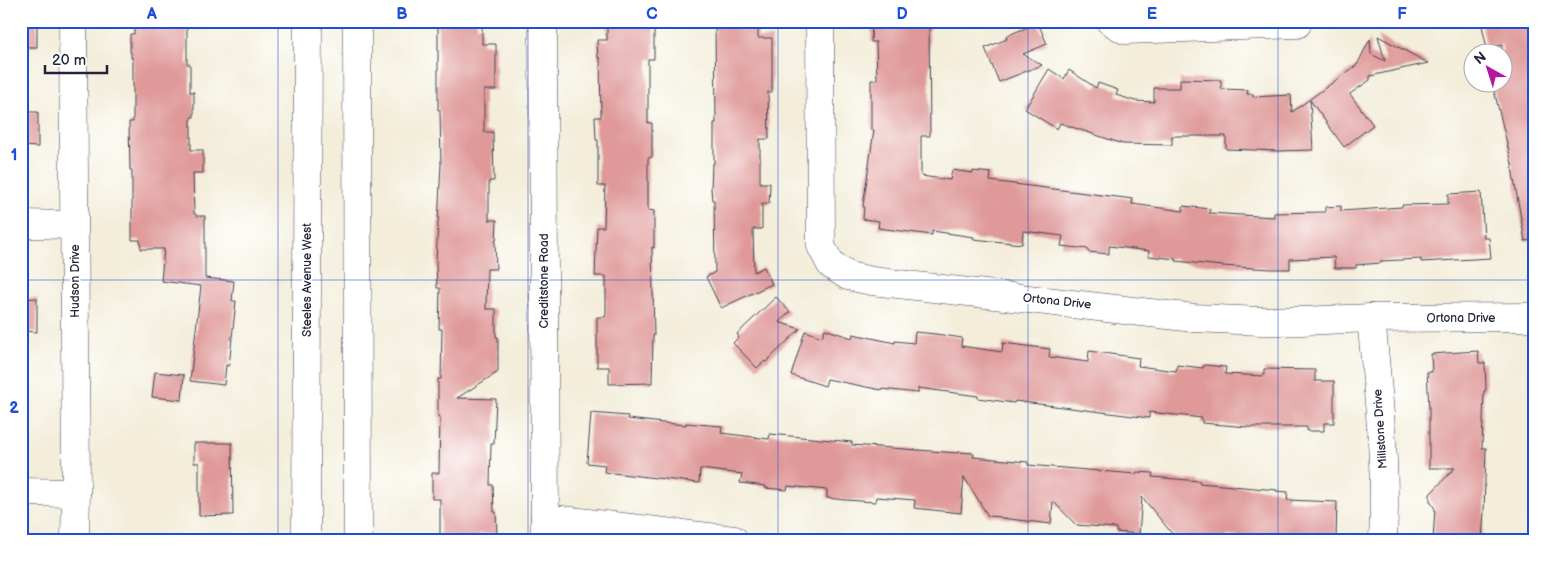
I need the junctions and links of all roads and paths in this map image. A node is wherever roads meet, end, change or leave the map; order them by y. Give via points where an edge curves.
1 (73, 21) edge
2 (308, 21) edge
3 (357, 21) edge
4 (543, 21) edge
5 (820, 21) edge
6 (1110, 21) edge
7 (1297, 24) dead end
8 (21, 224) edge
9 (74, 225) junction
10 (1534, 317) edge
11 (1371, 318) junction
12 (21, 492) edge
13 (76, 493) junction
14 (545, 529) edge
15 (75, 540) edge
16 (306, 540) edge
17 (358, 540) edge
18 (734, 540) edge
19 (1383, 540) edge

1 - 9 street, Hudson Drive
2 - 16 street, Steeles Avenue West
3 - 17 street
4 - 14 street, Creditstone Road
5 - 11 street, Ortona Drive via 820,246 831,265 848,276 1194,318 1293,321
6 - 7 street via 1125,30
8 - 9 street
9 - 13 street, Hudson Drive
10 - 11 street, Ortona Drive
11 - 19 street, Millstone Drive via 1383,462
12 - 13 street
13 - 15 street, Hudson Drive
14 - 18 street

